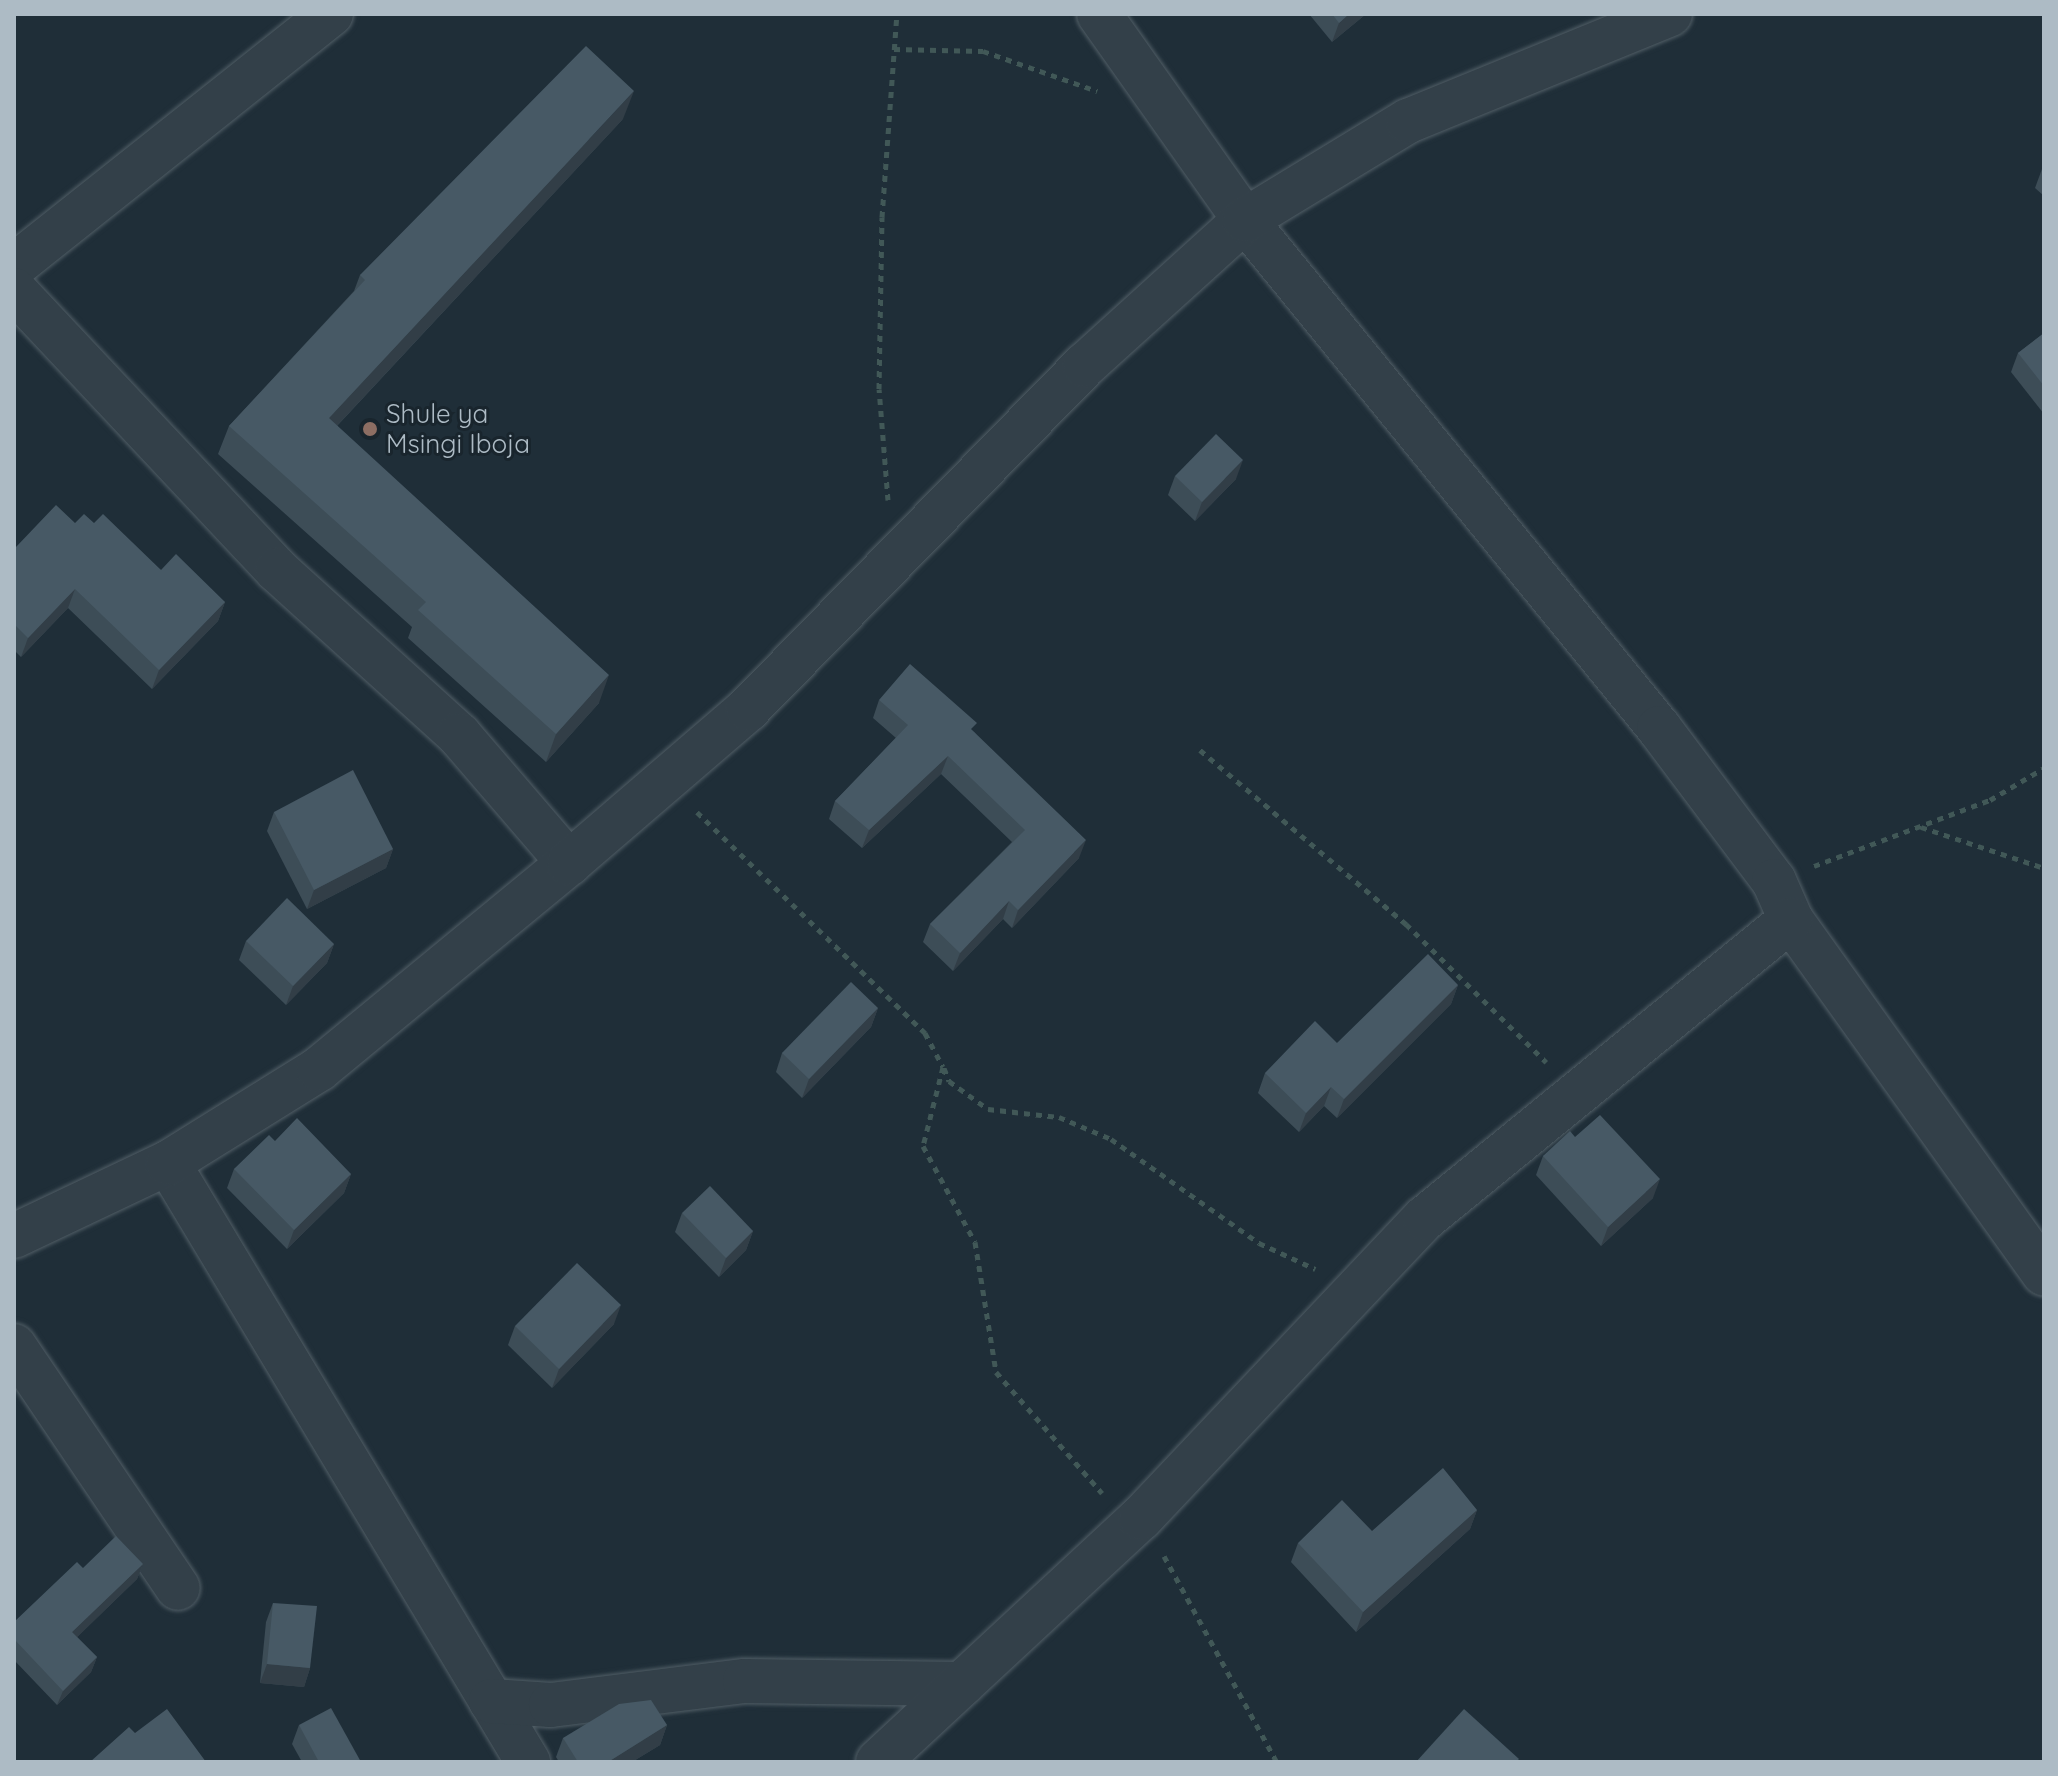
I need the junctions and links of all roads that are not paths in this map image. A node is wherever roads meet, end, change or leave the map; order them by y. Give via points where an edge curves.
1 (331, 14) edge
2 (1099, 14) edge
3 (1670, 14) edge
4 (1245, 220) junction
5 (14, 266) edge
6 (14, 290) edge
7 (569, 863) junction
8 (1791, 920) junction
9 (168, 1163) junction
10 (14, 1236) edge
11 (2044, 1274) edge
12 (14, 1346) edge
13 (178, 1588) dead end
14 (962, 1684) junction
15 (491, 1701) junction
16 (528, 1762) edge
17 (878, 1762) edge

1 - 5 street
2 - 4 street
3 - 4 street via 1408,121
4 - 7 street via 1085,365 748,709
4 - 8 street via 1659,728 1774,881
6 - 7 street via 277,570 459,735
7 - 9 street via 319,1069
8 - 11 street
8 - 14 street via 1425,1218 1138,1521
9 - 10 street
9 - 15 street
12 - 13 street
14 - 15 street via 745,1681 551,1705
14 - 17 street
15 - 16 street

